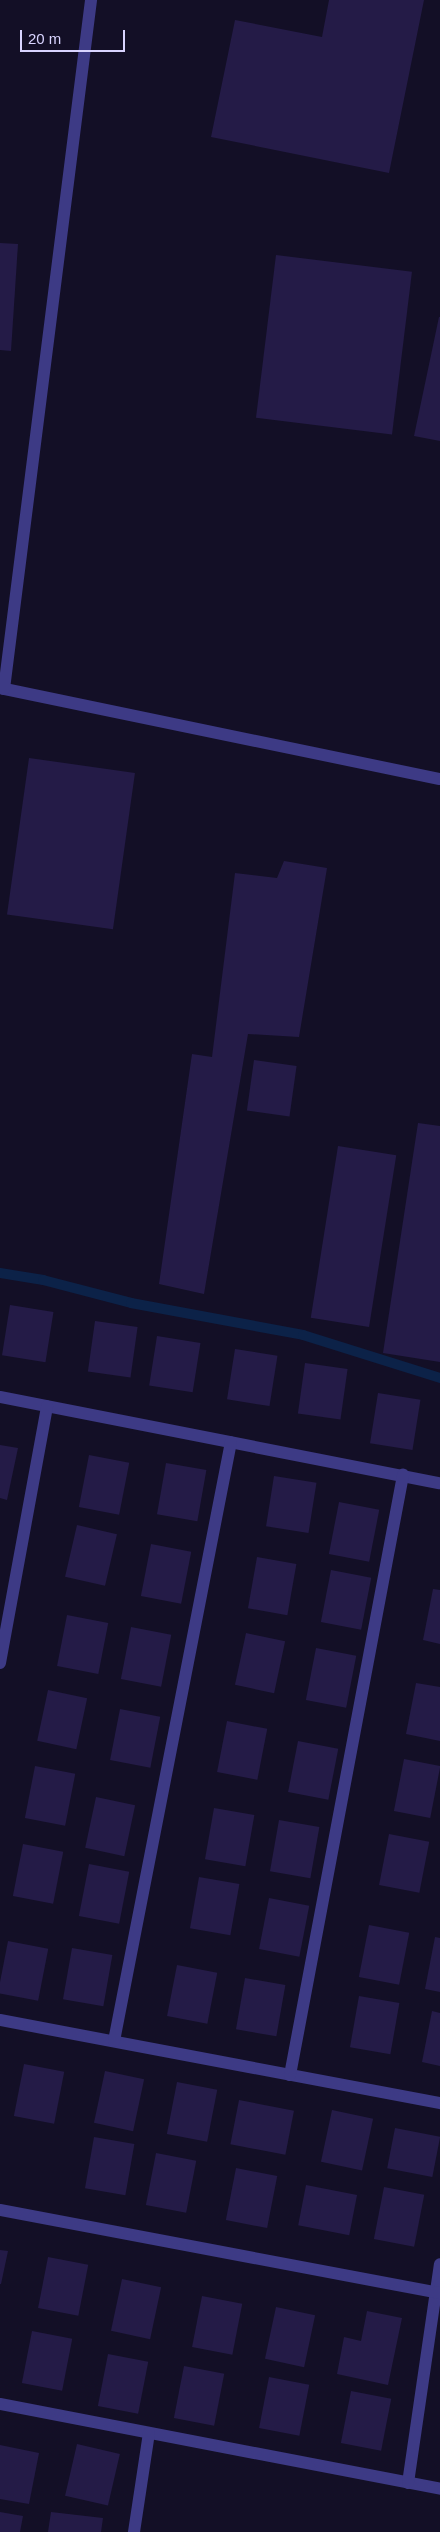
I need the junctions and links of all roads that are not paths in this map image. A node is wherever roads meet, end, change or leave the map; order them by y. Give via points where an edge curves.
1 (91, 0) edge
2 (2, 689) edge
3 (440, 780) edge
4 (0, 1397) edge
5 (47, 1406) junction
6 (232, 1442) junction
7 (403, 1476) junction
8 (440, 1483) edge
9 (0, 1663) edge
10 (0, 2020) edge
11 (114, 2041) junction
12 (290, 2075) junction
13 (440, 2103) edge
14 (0, 2210) edge
15 (440, 2264) edge
16 (437, 2293) edge
17 (0, 2404) edge
18 (149, 2433) junction
19 (408, 2482) junction
20 (440, 2489) edge
21 (134, 2532) edge

1 - 2 street
2 - 3 street
4 - 5 street
5 - 6 street
5 - 9 street
6 - 7 street
6 - 11 street
7 - 8 street
7 - 12 street
10 - 11 street
11 - 12 street
12 - 13 street
14 - 16 street
15 - 16 street
16 - 19 street
17 - 18 street
18 - 19 street
18 - 21 street
19 - 20 street

